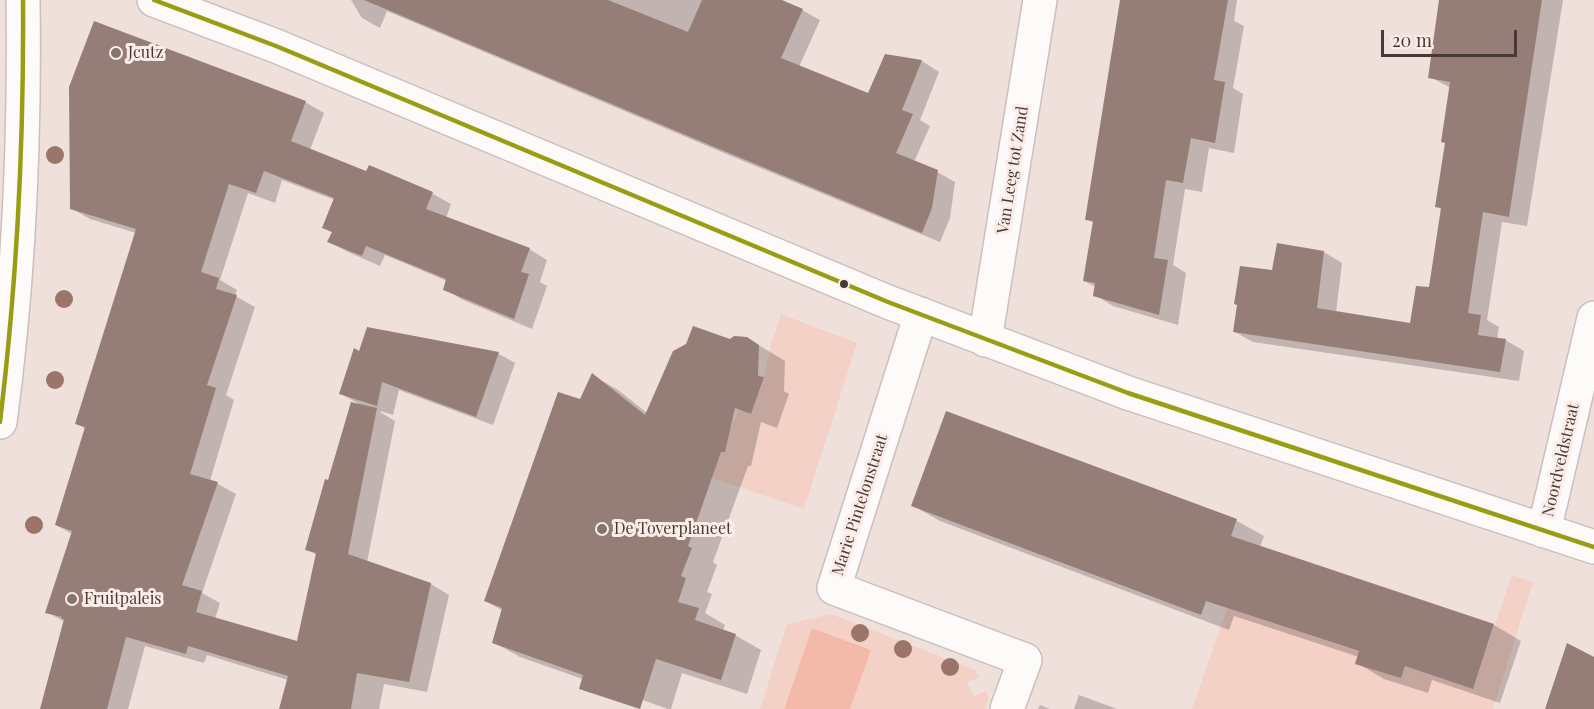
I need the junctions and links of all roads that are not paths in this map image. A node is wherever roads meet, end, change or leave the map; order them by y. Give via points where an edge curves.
1 (23, 0) edge
2 (154, 0) edge
3 (1040, 0) edge
4 (8, 283) edge
5 (921, 314) junction
6 (1594, 318) edge
7 (985, 340) junction
8 (0, 422) edge
9 (1544, 531) junction
10 (1594, 547) edge
11 (1007, 709) edge

1 - 4 street via 19,226
2 - 5 street via 276,46
3 - 7 street, Van Leeg tot Zand
4 - 8 street
5 - 7 street
5 - 11 street, Marie Pintelonstraat via 834,588 1025,660
6 - 9 street, Noordveldstraat
7 - 9 street via 1128,393
9 - 10 street

